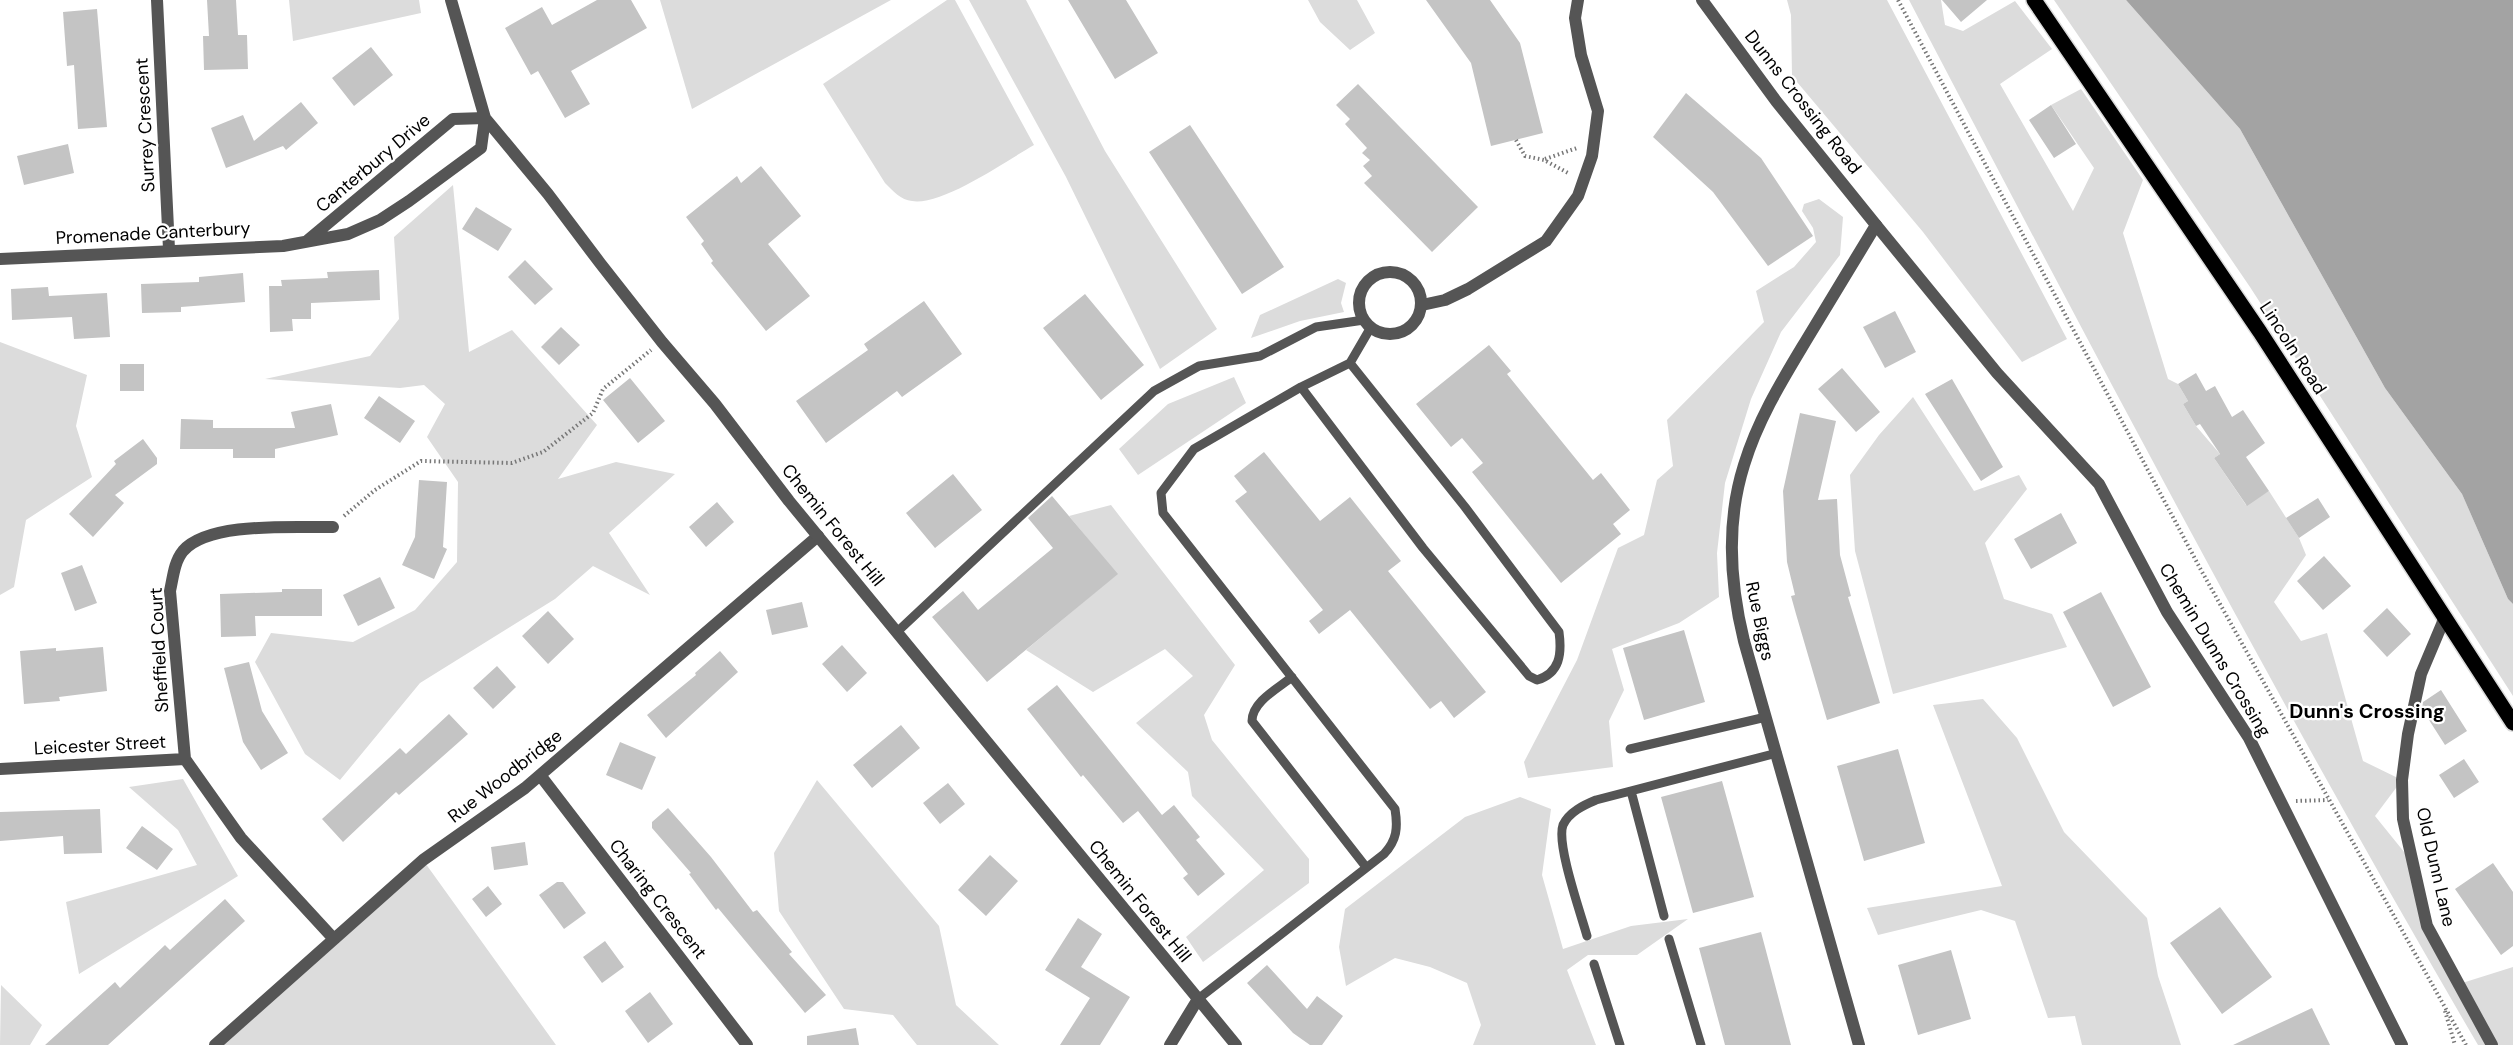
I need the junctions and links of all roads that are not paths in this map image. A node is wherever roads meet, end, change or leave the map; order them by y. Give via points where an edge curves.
1 (157, 0) edge
2 (451, 0) edge
3 (1578, 0) edge
4 (1702, 0) edge
5 (2034, 0) edge
6 (485, 118) junction
7 (1876, 225) junction
8 (307, 241) junction
9 (169, 249) junction
10 (0, 259) edge
11 (1422, 305) junction
12 (1367, 323) junction
13 (1350, 363) junction
14 (1301, 387) junction
15 (333, 527) road end
16 (818, 536) junction
17 (2445, 617) junction
18 (897, 632) junction
19 (1292, 677) junction
20 (1766, 717) junction
21 (2513, 723) edge
22 (1630, 749) dead end
23 (1777, 753) junction
24 (184, 759) junction
25 (0, 769) edge
26 (540, 776) junction
27 (1631, 790) junction
28 (1366, 867) junction
29 (1664, 916) dead end
30 (1587, 936) dead end
31 (333, 938) junction
32 (1670, 939) dead end
33 (1594, 964) dead end
34 (1198, 999) junction
35 (215, 1045) edge
36 (747, 1045) edge
37 (1170, 1045) edge
38 (1236, 1045) edge
39 (1620, 1045) edge
40 (1701, 1045) edge
41 (1859, 1045) edge
42 (2402, 1045) edge
43 (2492, 1045) edge

1 - 9 street, Surrey Crescent
2 - 6 street, Chemin Forest Hill
3 - 11 street via 1575,18 1581,55 1598,111 1594,143 1578,196 1546,240 1468,289
4 - 7 street, Dunns Crossing Road via 1776,101
5 - 17 main road, Lincoln Road via 2260,332
6 - 8 street, Canterbury Drive via 453,118
6 - 8 street, Canterbury Drive via 482,148 409,201 348,234
6 - 16 street, Chemin Forest Hill
7 - 20 street, Rue Biggs via 1774,394 1756,428 1743,467 1736,500 1732,571 1735,604
7 - 42 street, Chemin Dunns Crossing via 1997,373 2099,484 2167,612 2249,738
8 - 9 street, Promenade Canterbury via 283,246
9 - 10 street, Promenade Canterbury
11 - 12 street via 1417,319 1400,332 1389,334
11 - 12 street via 1419,288 1412,279 1392,271 1381,272 1361,292 1360,311
12 - 13 lane
12 - 18 lane via 1316,327 1260,356 1199,366 1154,391
13 - 14 lane
13 - 14 lane via 1559,632 1561,656 1547,677 1537,680 1529,676 1423,548
14 - 19 lane via 1194,449 1161,493 1163,513
15 - 24 street, Sheffield Court via 220,531 183,551 170,591
16 - 18 street, Chemin Forest Hill
16 - 26 street, Rue Woodbridge
17 - 21 main road, Lincoln Road
17 - 43 street, Old Dunn Lane via 2421,674 2408,734 2402,780 2403,819 2427,926
18 - 34 street, Chemin Forest Hill
19 - 28 lane via 1395,809 1398,827 1393,844
19 - 28 lane via 1257,705 1252,722
20 - 22 lane
20 - 23 street, Rue Biggs
23 - 27 lane
23 - 41 street, Rue Biggs
24 - 25 street, Leicester Street
24 - 31 street, Leicester Street via 241,838
26 - 31 street, Rue Woodbridge via 423,860
26 - 36 street, Charing Crescent
27 - 29 lane
27 - 30 lane via 1585,804 1563,826 1563,849
28 - 34 lane
31 - 35 street, Rue Woodbridge
32 - 40 lane
33 - 39 lane
34 - 37 street
34 - 38 street, Chemin Forest Hill

